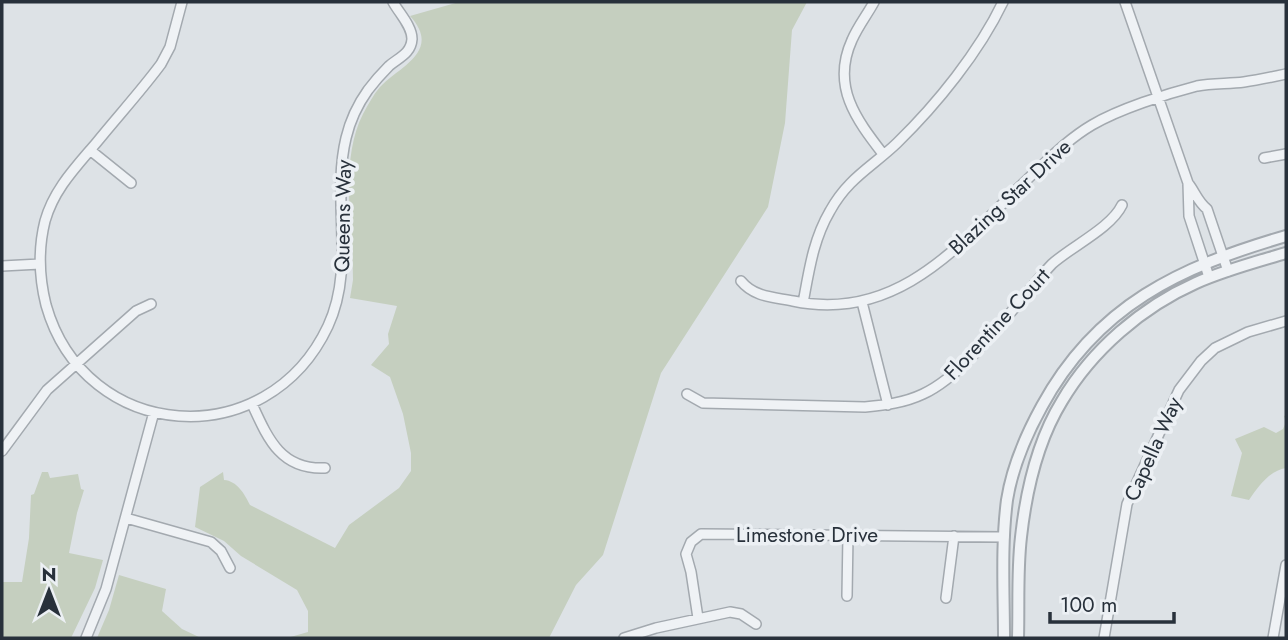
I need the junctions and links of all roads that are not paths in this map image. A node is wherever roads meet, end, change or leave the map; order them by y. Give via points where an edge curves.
1 (182, 2) edge
2 (393, 2) edge
3 (874, 2) edge
4 (1003, 2) edge
5 (1125, 2) edge
6 (1286, 74) edge
7 (1160, 98) junction
8 (90, 150) junction
9 (883, 154) junction
10 (1286, 154) edge
11 (1264, 158) dead end
12 (131, 183) dead end
13 (1188, 183) junction
14 (1200, 204) junction
15 (1122, 205) dead end
16 (1190, 207) junction
17 (1286, 236) edge
18 (1286, 253) edge
19 (1223, 256) junction
20 (1205, 263) junction
21 (40, 264) junction
22 (2, 266) edge
23 (1228, 271) junction
24 (1209, 277) junction
25 (741, 281) dead end
26 (862, 302) junction
27 (803, 303) junction
28 (151, 304) dead end
29 (1286, 321) edge
30 (77, 364) junction
31 (687, 394) dead end
32 (252, 404) junction
33 (888, 405) junction
34 (154, 412) junction
35 (2, 451) edge
36 (325, 468) dead end
37 (126, 518) junction
38 (848, 535) junction
39 (954, 536) junction
40 (1004, 537) junction
41 (1286, 565) edge
42 (230, 568) dead end
43 (847, 596) dead end
44 (946, 598) dead end
45 (698, 618) junction
46 (756, 624) dead end
47 (86, 638) edge
48 (624, 638) edge
49 (1004, 638) edge
50 (1018, 638) edge
51 (1104, 638) edge
52 (1273, 638) edge

1 - 8 street, Queens Way via 161,64
2 - 32 street, Queens Way via 412,42 407,53 388,66 369,89 347,134 341,170 343,278 337,303 308,360 278,390
3 - 9 street via 851,42 845,83 857,119
4 - 9 street via 968,62
5 - 7 street
6 - 7 street, Blazing Star Drive via 1198,86
7 - 13 street
7 - 26 street, Blazing Star Drive via 1079,132 932,268 900,289
8 - 12 street
8 - 21 street, Queens Way via 51,204
9 - 27 street via 851,181 830,209 815,243
10 - 11 street
13 - 14 street
13 - 16 street
14 - 16 street
14 - 19 street via 1207,209
15 - 33 street, Florentine Court via 1116,217 1052,264 953,375 923,394
16 - 20 street
17 - 19 street
18 - 23 street
19 - 20 street
19 - 23 street
20 - 24 street
20 - 40 street via 1161,284 1116,314 1084,343 1061,374 1031,427 1017,465 1007,500
21 - 22 street
21 - 30 street, Queens Way via 50,318
23 - 24 street
24 - 50 street via 1166,299 1118,335 1061,401 1036,464 1025,513
25 - 27 street, Blazing Star Drive via 750,292
26 - 27 street, Blazing Star Drive
26 - 33 street
28 - 30 street via 136,311
29 - 51 street, Capella Way via 1216,348 1180,390 1127,504
30 - 34 street, Queens Way via 112,394
30 - 35 street via 47,390
31 - 33 street, Florentine Court via 703,403
32 - 34 street, Queens Way via 204,416
32 - 36 street via 266,435 284,457 298,465
34 - 37 street
37 - 42 street via 211,542
37 - 47 street
38 - 39 street, Limestone Drive
38 - 43 street
38 - 45 street, Limestone Drive via 708,533 696,537 686,554
39 - 40 street, Limestone Drive
39 - 44 street
40 - 49 street
41 - 52 street
45 - 46 street via 730,612
45 - 48 street

